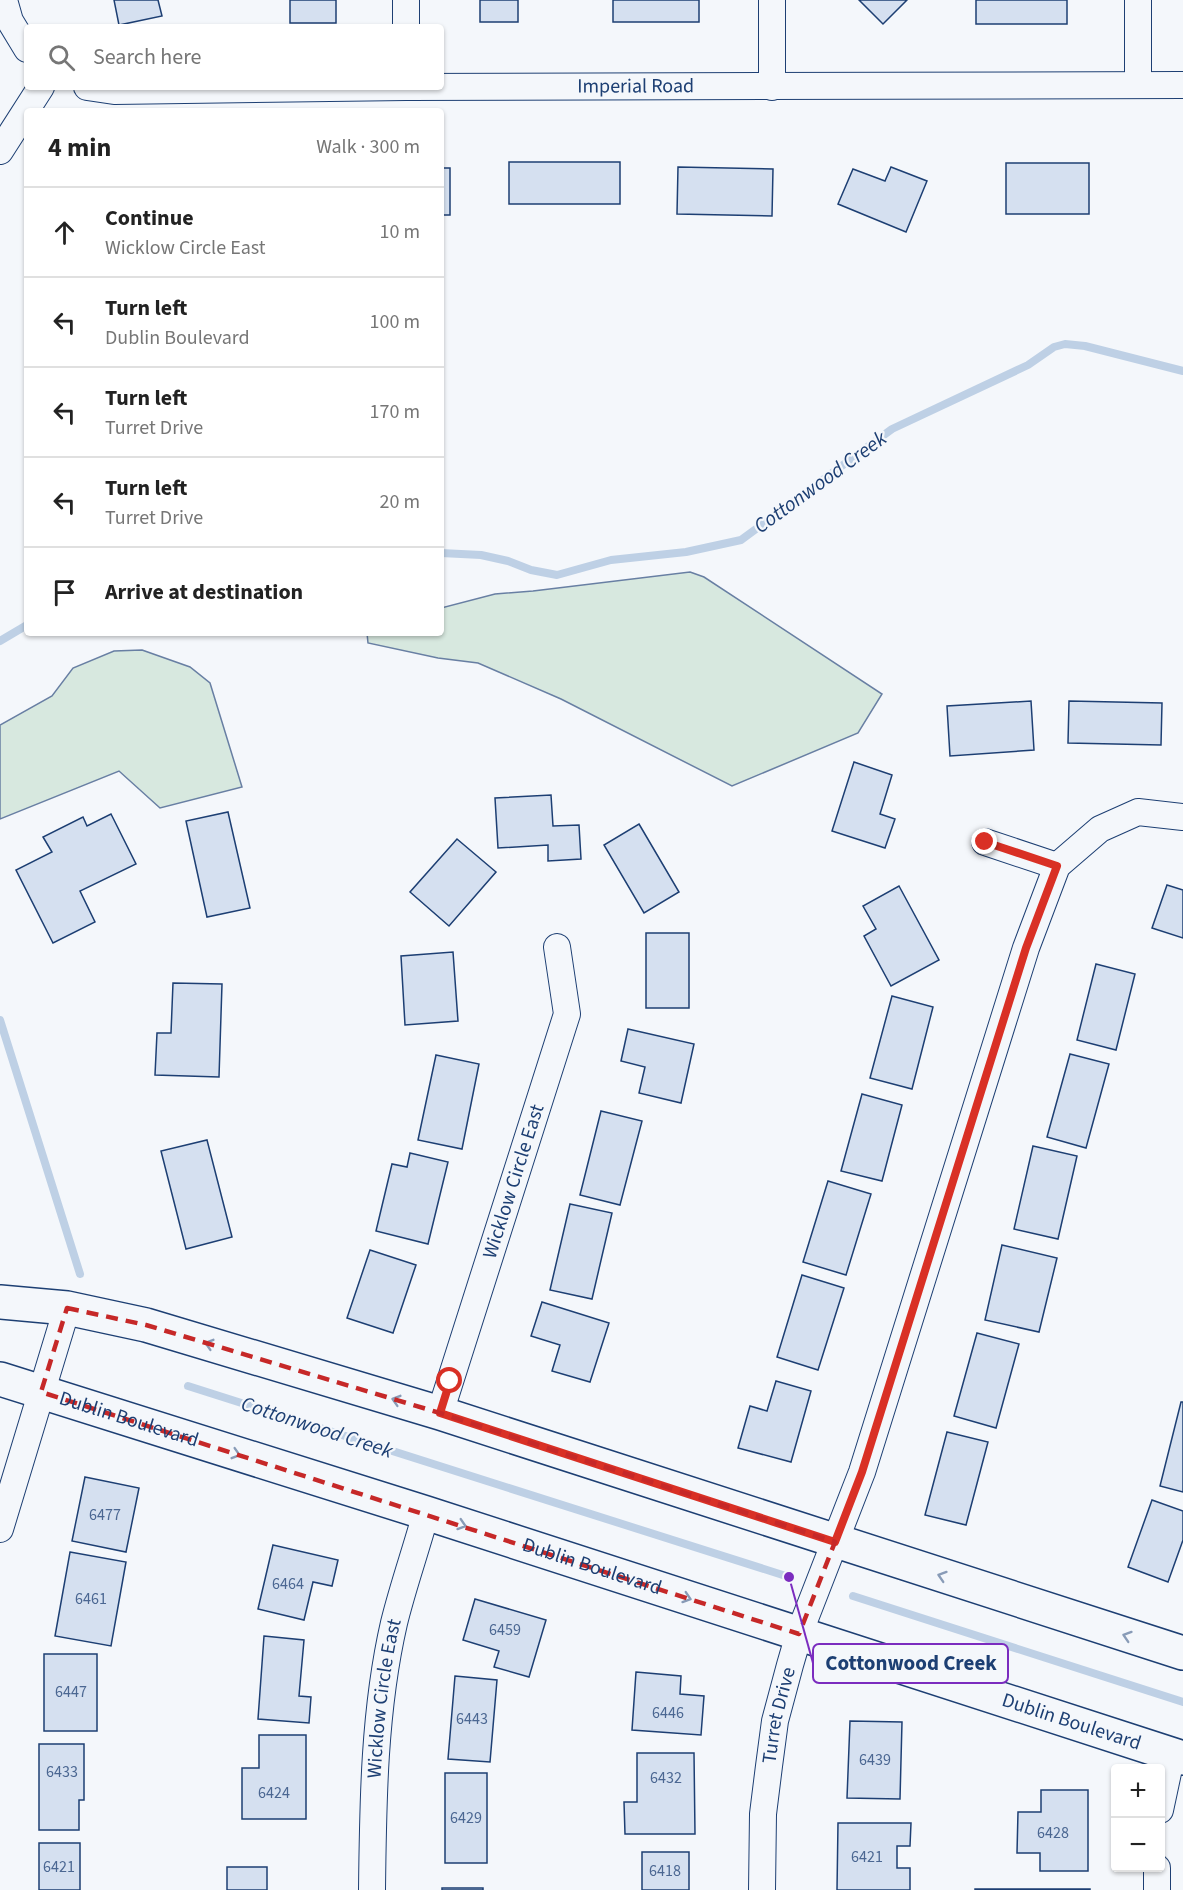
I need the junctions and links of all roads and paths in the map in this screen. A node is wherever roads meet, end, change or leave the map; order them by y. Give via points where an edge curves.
1 (4, 0) edge
2 (406, 0) edge
3 (772, 0) edge
4 (1138, 0) edge
5 (406, 24) edge
6 (24, 44) edge
7 (1137, 85) junction
8 (1183, 85) edge
9 (444, 87) edge
10 (772, 87) junction
11 (38, 90) edge
12 (107, 90) edge
13 (187, 90) edge
14 (27, 108) edge
15 (24, 113) edge
16 (0, 151) edge
17 (1183, 817) edge
18 (985, 842) dead end
19 (1057, 866) junction
20 (557, 947) dead end
21 (0, 1302) edge
22 (67, 1308) junction
23 (0, 1378) edge
24 (41, 1392) junction
25 (440, 1413) junction
26 (426, 1514) junction
27 (0, 1529) edge
28 (835, 1542) junction
29 (799, 1634) junction
30 (1183, 1653) edge
31 (1177, 1756) edge
32 (1165, 1796) edge
33 (1157, 1872) edge
34 (372, 1890) edge
35 (762, 1890) edge
36 (1157, 1890) edge

1 - 6 street via 10,21
2 - 5 street
3 - 10 street
4 - 7 street
7 - 8 street, Imperial Road
7 - 10 street, Imperial Road
9 - 10 street, Imperial Road
11 - 14 street
12 - 13 street, Imperial Road
15 - 16 street
17 - 19 street, Turret Drive via 1137,812 1100,829
18 - 19 street
19 - 28 street, Turret Drive via 1026,948 862,1472
20 - 25 street, Wicklow Circle East via 567,1014
21 - 22 main road
22 - 24 street
25 -> 22 main road via 146,1325
23 - 24 main road, Dublin Boulevard
24 -> 26 main road, Dublin Boulevard
24 - 27 street
25 - 28 main road
26 -> 29 main road, Dublin Boulevard
26 - 34 street, Wicklow Circle East via 394,1623 384,1684 373,1786
28 - 29 street, Turret Drive
30 -> 28 main road
29 - 31 main road, Dublin Boulevard
29 - 35 street, Turret Drive via 775,1721 763,1814
31 - 32 street
33 - 36 street

